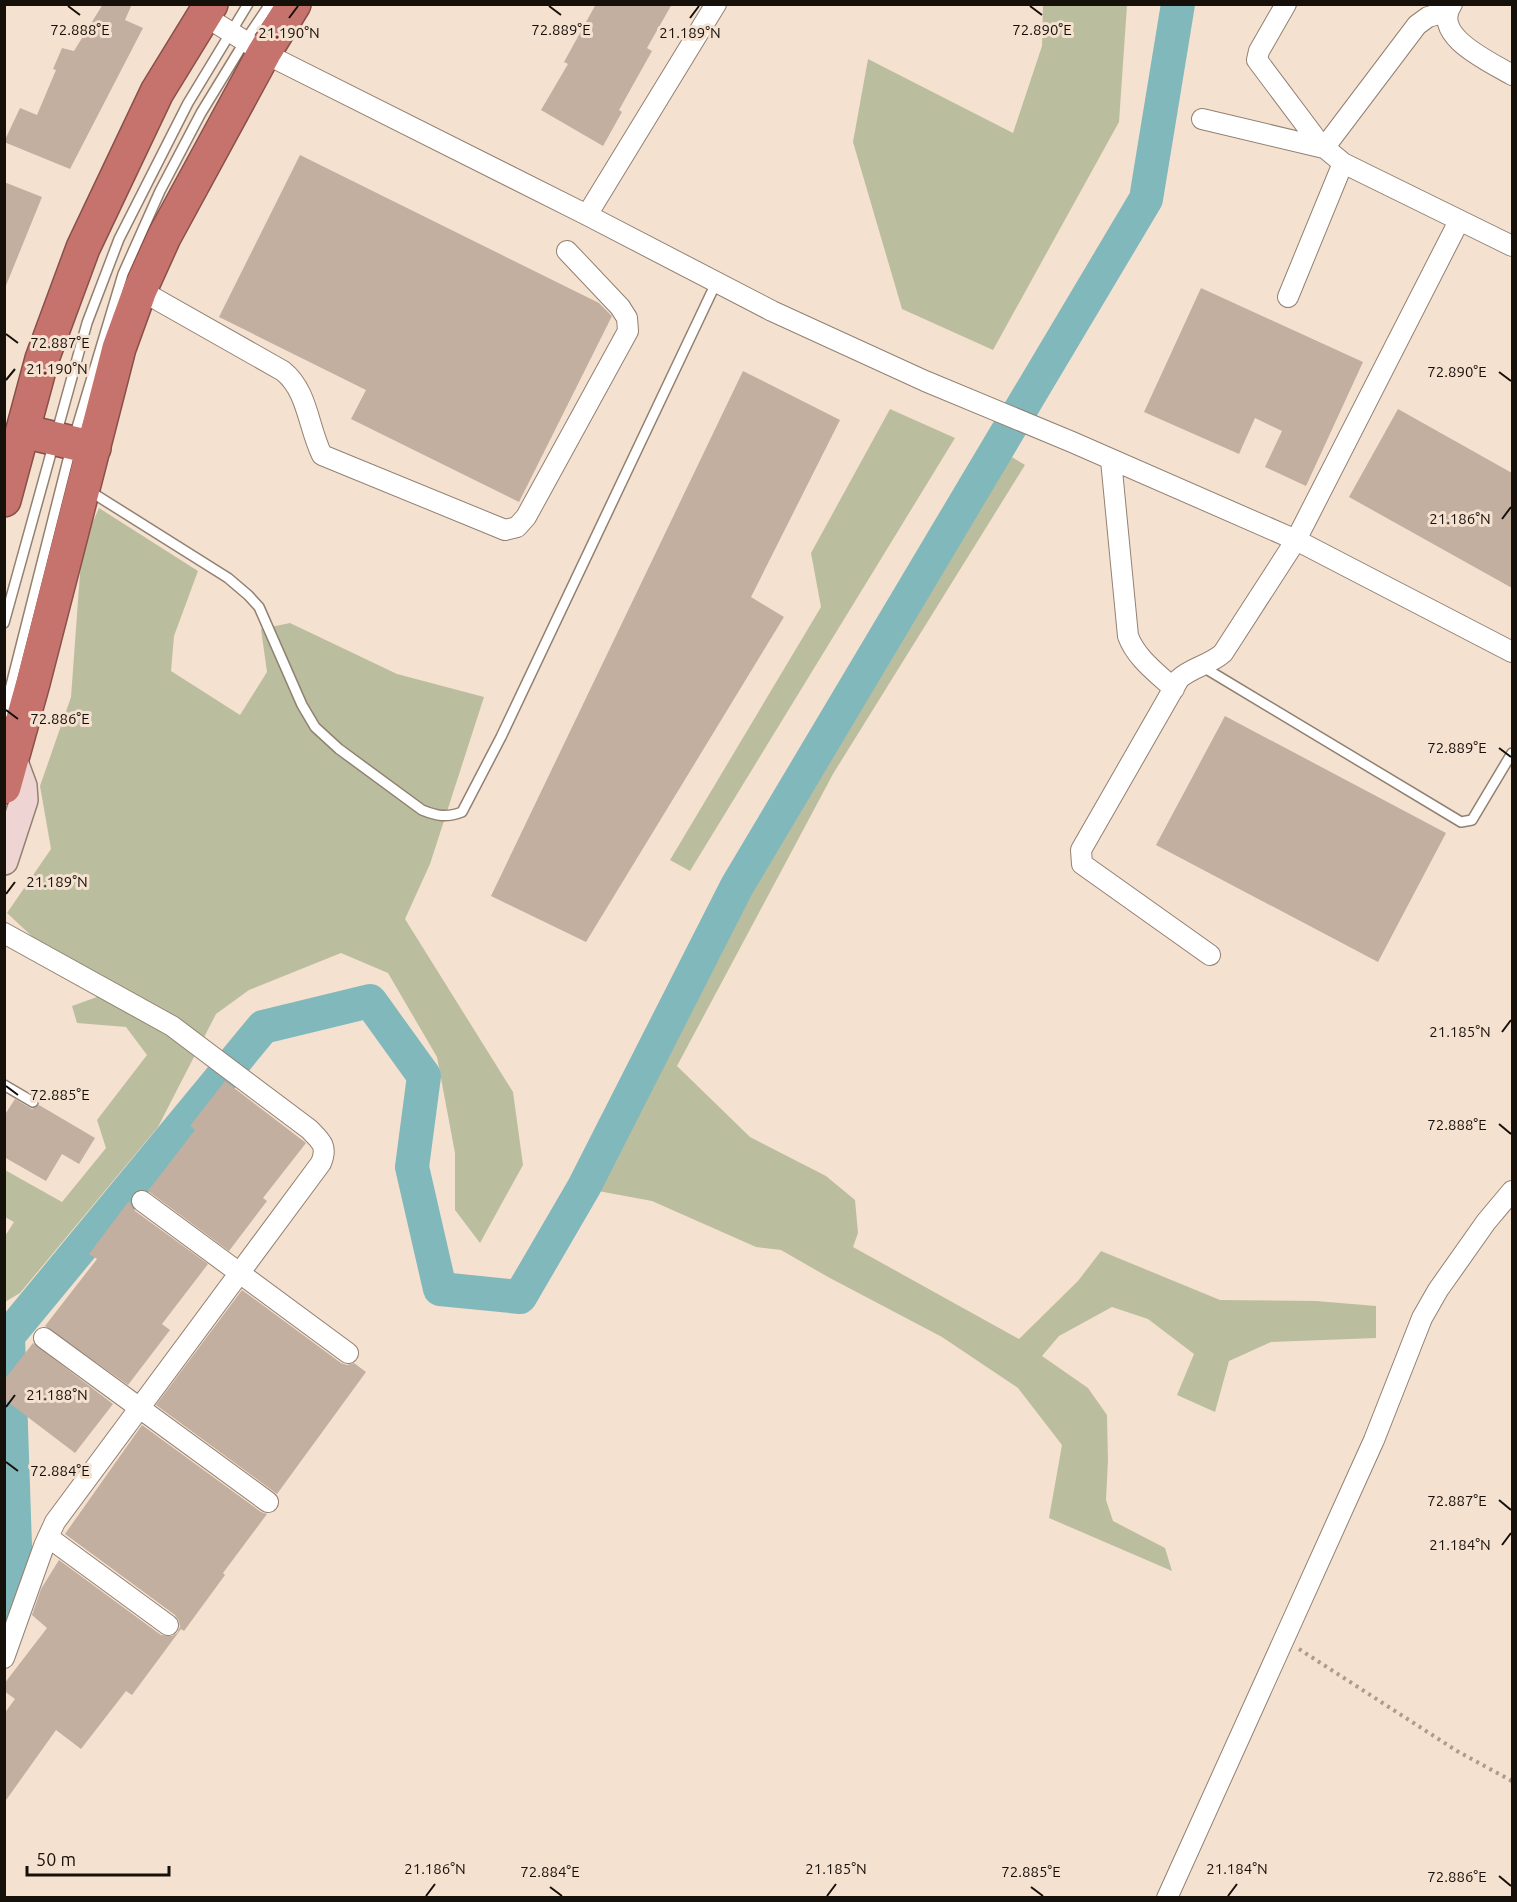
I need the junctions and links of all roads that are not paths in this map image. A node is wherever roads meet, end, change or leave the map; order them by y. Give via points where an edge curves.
1 (248, 4) edge
2 (270, 4) edge
3 (294, 4) edge
4 (716, 4) edge
5 (1286, 4) edge
6 (1449, 8) edge
7 (231, 29) edge
8 (1512, 75) edge
9 (1202, 119) dead end
10 (1324, 148) junction
11 (1343, 163) junction
12 (587, 214) junction
13 (1460, 221) junction
14 (1512, 246) edge
15 (567, 251) dead end
16 (716, 282) junction
17 (140, 290) junction
18 (1288, 297) dead end
19 (23, 431) junction
20 (74, 444) junction
21 (1111, 460) junction
22 (84, 487) junction
23 (4, 500) edge
24 (1296, 540) junction
25 (4, 623) edge
26 (1512, 652) edge
27 (1201, 666) junction
28 (1174, 689) junction
29 (4, 713) edge
30 (1512, 753) edge
31 (7, 766) edge
32 (4, 861) edge
33 (4, 933) edge
34 (1210, 955) dead end
35 (4, 1085) edge
36 (33, 1102) dead end
37 (1512, 1191) edge
38 (142, 1201) dead end
39 (239, 1274) junction
40 (45, 1338) dead end
41 (348, 1353) dead end
42 (139, 1408) junction
43 (268, 1502) dead end
44 (48, 1537) junction
45 (168, 1625) dead end
46 (4, 1658) edge
47 (1167, 1898) edge

1 - 7 lane
2 - 7 lane
3 - 7 highway
4 - 12 street
5 - 10 street via 1257,60
6 - 8 street via 1446,22 1450,33
6 - 10 street via 1417,25
7 - 12 street
7 - 17 highway via 164,237
7 - 19 highway via 157,92 82,248 42,359
7 - 20 lane via 201,113 123,274
7 - 20 lane via 119,239 87,323
9 - 10 street
10 - 11 street
11 - 13 street
11 - 18 street
12 - 16 street
13 - 14 street
13 - 24 street
15 - 17 street via 620,307 627,318 628,331 526,517 517,527 505,530 322,455 301,393 292,379
16 - 21 street via 925,381
16 - 22 lane via 501,737 462,812 450,817 422,810 315,727 259,608 248,595 228,578
17 - 20 highway via 119,348
19 - 20 highway
19 - 23 highway
20 - 22 highway
20 - 25 lane
20 - 29 lane
21 - 24 street
21 - 28 street via 1128,636 1140,657
22 - 31 highway
24 - 26 street
24 - 27 street via 1223,653
27 - 28 street via 1188,671
27 - 30 lane via 1461,822 1472,820
28 - 34 street via 1084,841 1080,860
31 - 32 street via 23,786 24,800
33 - 39 street via 172,1026 309,1129 323,1144 321,1163
35 - 36 lane
37 - 47 street via 1486,1222 1422,1318 1374,1440
38 - 39 street
39 - 41 street
39 - 42 street
40 - 42 street
42 - 43 street
42 - 44 street
44 - 45 street
44 - 46 street

